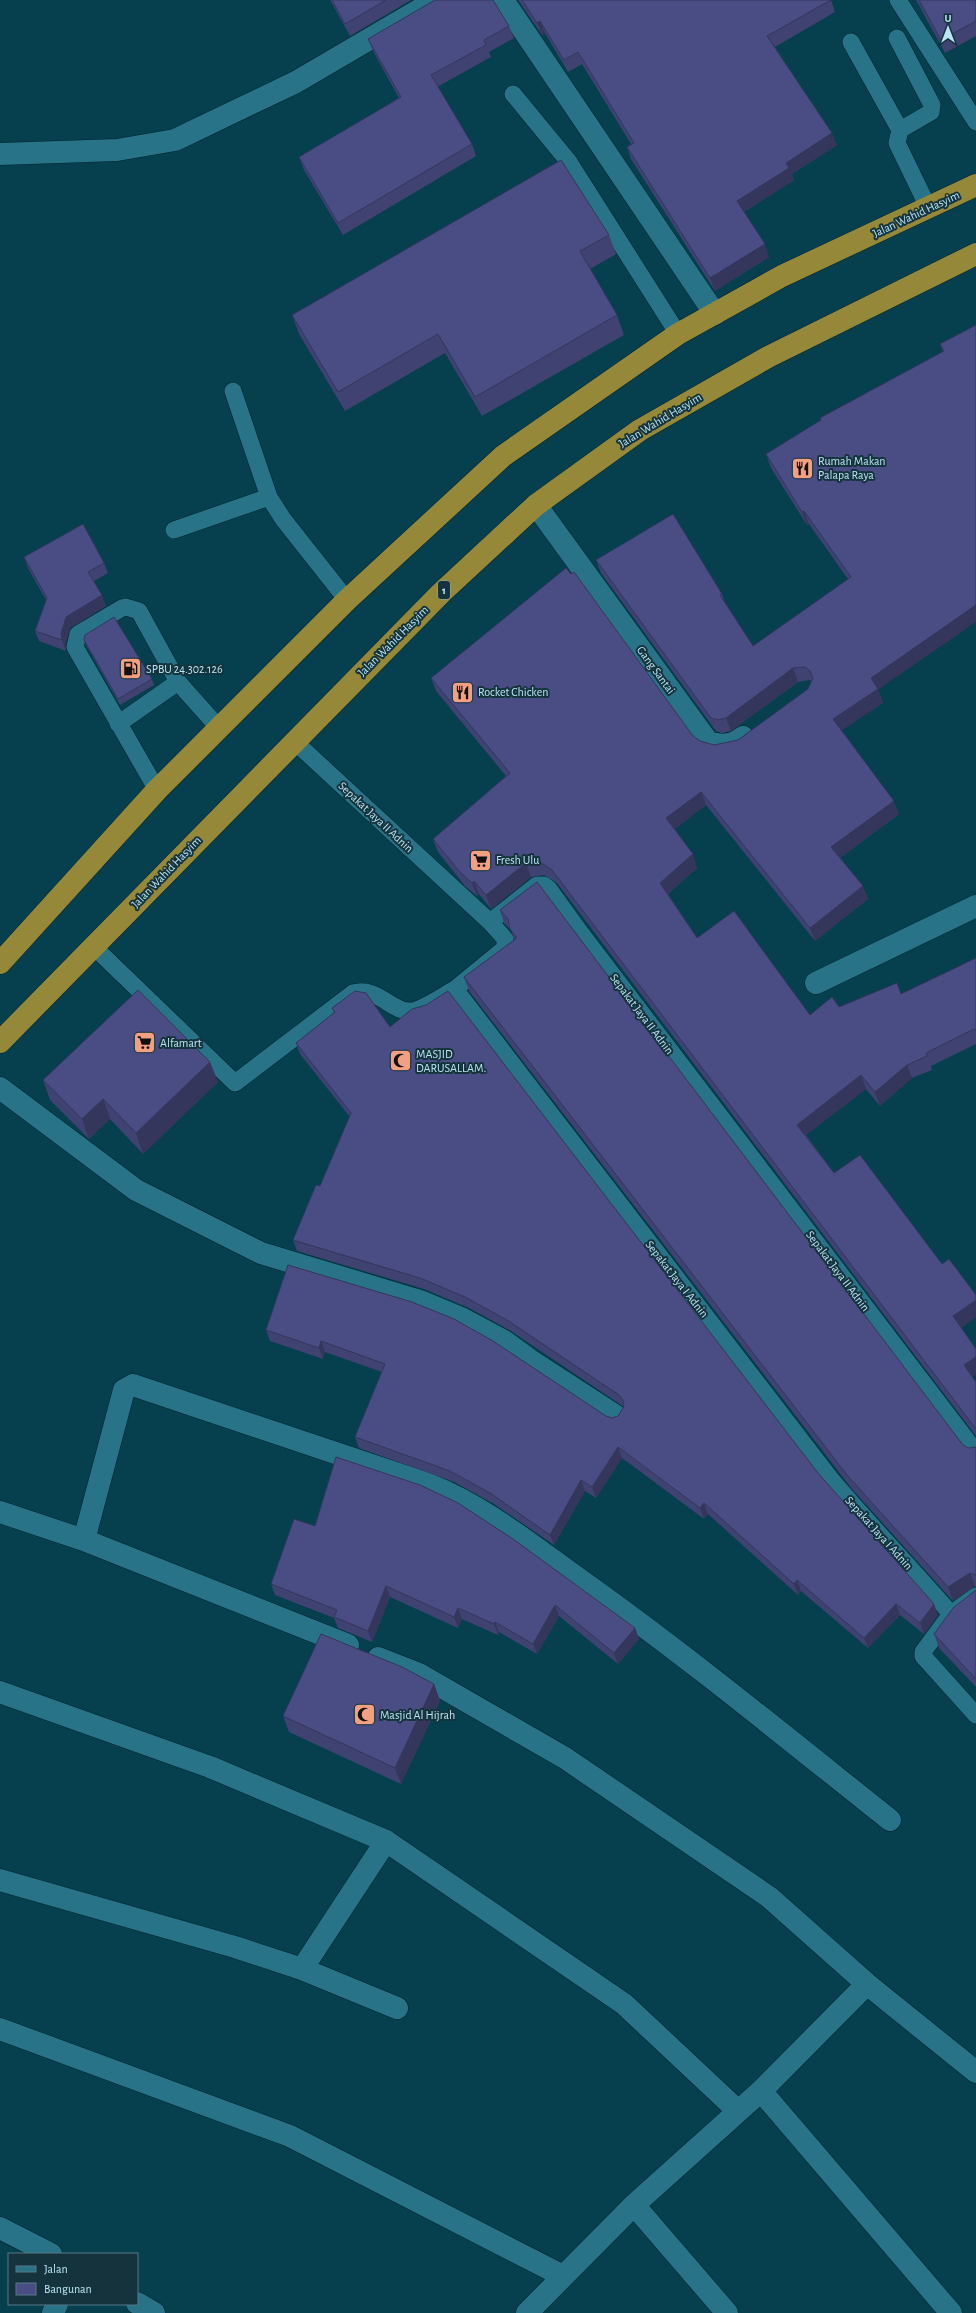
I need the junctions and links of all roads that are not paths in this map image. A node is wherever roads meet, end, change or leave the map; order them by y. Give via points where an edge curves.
1 (436, 0) edge
2 (503, 0) edge
3 (898, 0) edge
4 (897, 38) dead end
5 (851, 42) dead end
6 (513, 94) dead end
7 (976, 122) edge
8 (900, 130) junction
9 (0, 154) edge
10 (976, 185) edge
11 (929, 208) junction
12 (976, 254) edge
13 (715, 314) junction
14 (678, 334) junction
15 (233, 391) dead end
16 (269, 497) junction
17 (536, 505) junction
18 (174, 530) dead end
19 (347, 600) junction
20 (178, 682) junction
21 (118, 724) junction
22 (761, 724) edge
23 (219, 728) junction
24 (294, 741) junction
25 (157, 790) junction
26 (976, 906) edge
27 (490, 922) junction
28 (93, 946) junction
29 (0, 963) edge
30 (816, 984) dead end
31 (455, 989) junction
32 (0, 1042) edge
33 (0, 1088) edge
34 (616, 1416) edge
35 (976, 1452) edge
36 (0, 1512) edge
37 (84, 1540) junction
38 (976, 1596) edge
39 (951, 1614) junction
40 (0, 1692) edge
41 (976, 1715) edge
42 (890, 1820) dead end
43 (386, 1841) junction
44 (0, 1880) edge
45 (302, 1969) junction
46 (867, 1984) junction
47 (397, 2008) dead end
48 (0, 2029) edge
49 (976, 2072) edge
50 (761, 2091) junction
51 (737, 2110) junction
52 (634, 2205) junction
53 (0, 2228) edge
54 (49, 2253) edge
55 (563, 2276) junction
56 (138, 2304) edge
57 (154, 2313) edge
58 (526, 2313) edge
59 (727, 2313) edge
60 (951, 2313) edge

1 - 9 street via 296,82 175,140 117,150
2 - 13 street
3 - 7 lane
4 - 8 lane via 932,105 931,112
5 - 8 lane
6 - 14 lane
8 - 11 lane via 897,143
10 - 11 highway, Jalan Wahid Hasyim
11 - 13 highway, Jalan Wahid Hasyim via 782,276
12 - 17 highway, Jalan Wahid Hasyim / 1 via 768,357 640,430
13 - 14 highway, Jalan Wahid Hasyim
14 - 19 highway, Jalan Wahid Hasyim via 503,456
15 - 16 lane
16 - 18 lane
16 - 19 lane
17 - 22 street, Gang Santai via 708,742 722,746 736,743
17 - 24 highway, Jalan Wahid Hasyim / 1 via 441,593
19 - 23 highway, Jalan Wahid Hasyim
20 - 21 lane
20 - 21 lane via 139,611 126,607 82,630 75,641 75,647
20 - 23 lane
21 - 25 lane
23 - 25 highway, Jalan Wahid Hasyim
24 - 27 lane, Sepakat Jaya II Adnin
24 - 28 highway, Jalan Wahid Hasyim / 1
25 - 29 highway, Jalan Wahid Hasyim
26 - 30 street
27 - 31 lane via 505,940 505,948
27 - 35 lane, Sepakat Jaya II Adnin via 537,885 544,884 549,889
28 - 31 lane via 235,1083 353,993 370,993 403,1010 412,1011
28 - 32 highway, Jalan Wahid Hasyim / 1
31 - 39 lane, Sepakat Jaya I Adnin via 830,1478
33 - 34 street via 136,1190 261,1253 420,1301 463,1319 504,1341
36 - 37 street
37 - 42 street via 124,1390 133,1385 428,1484 458,1496 489,1515 659,1636
37 - 46 street via 419,1674 565,1758 769,1897
38 - 39 lane
39 - 41 lane via 923,1652 923,1656
40 - 43 street via 210,1767
43 - 45 street
43 - 51 street via 624,2004
44 - 45 street via 235,1946
45 - 47 street
46 - 49 street
46 - 50 street
48 - 55 street via 290,2136
50 - 51 street
50 - 60 street
51 - 52 street
52 - 55 street
52 - 59 street
53 - 54 street
55 - 58 street
56 - 57 street

